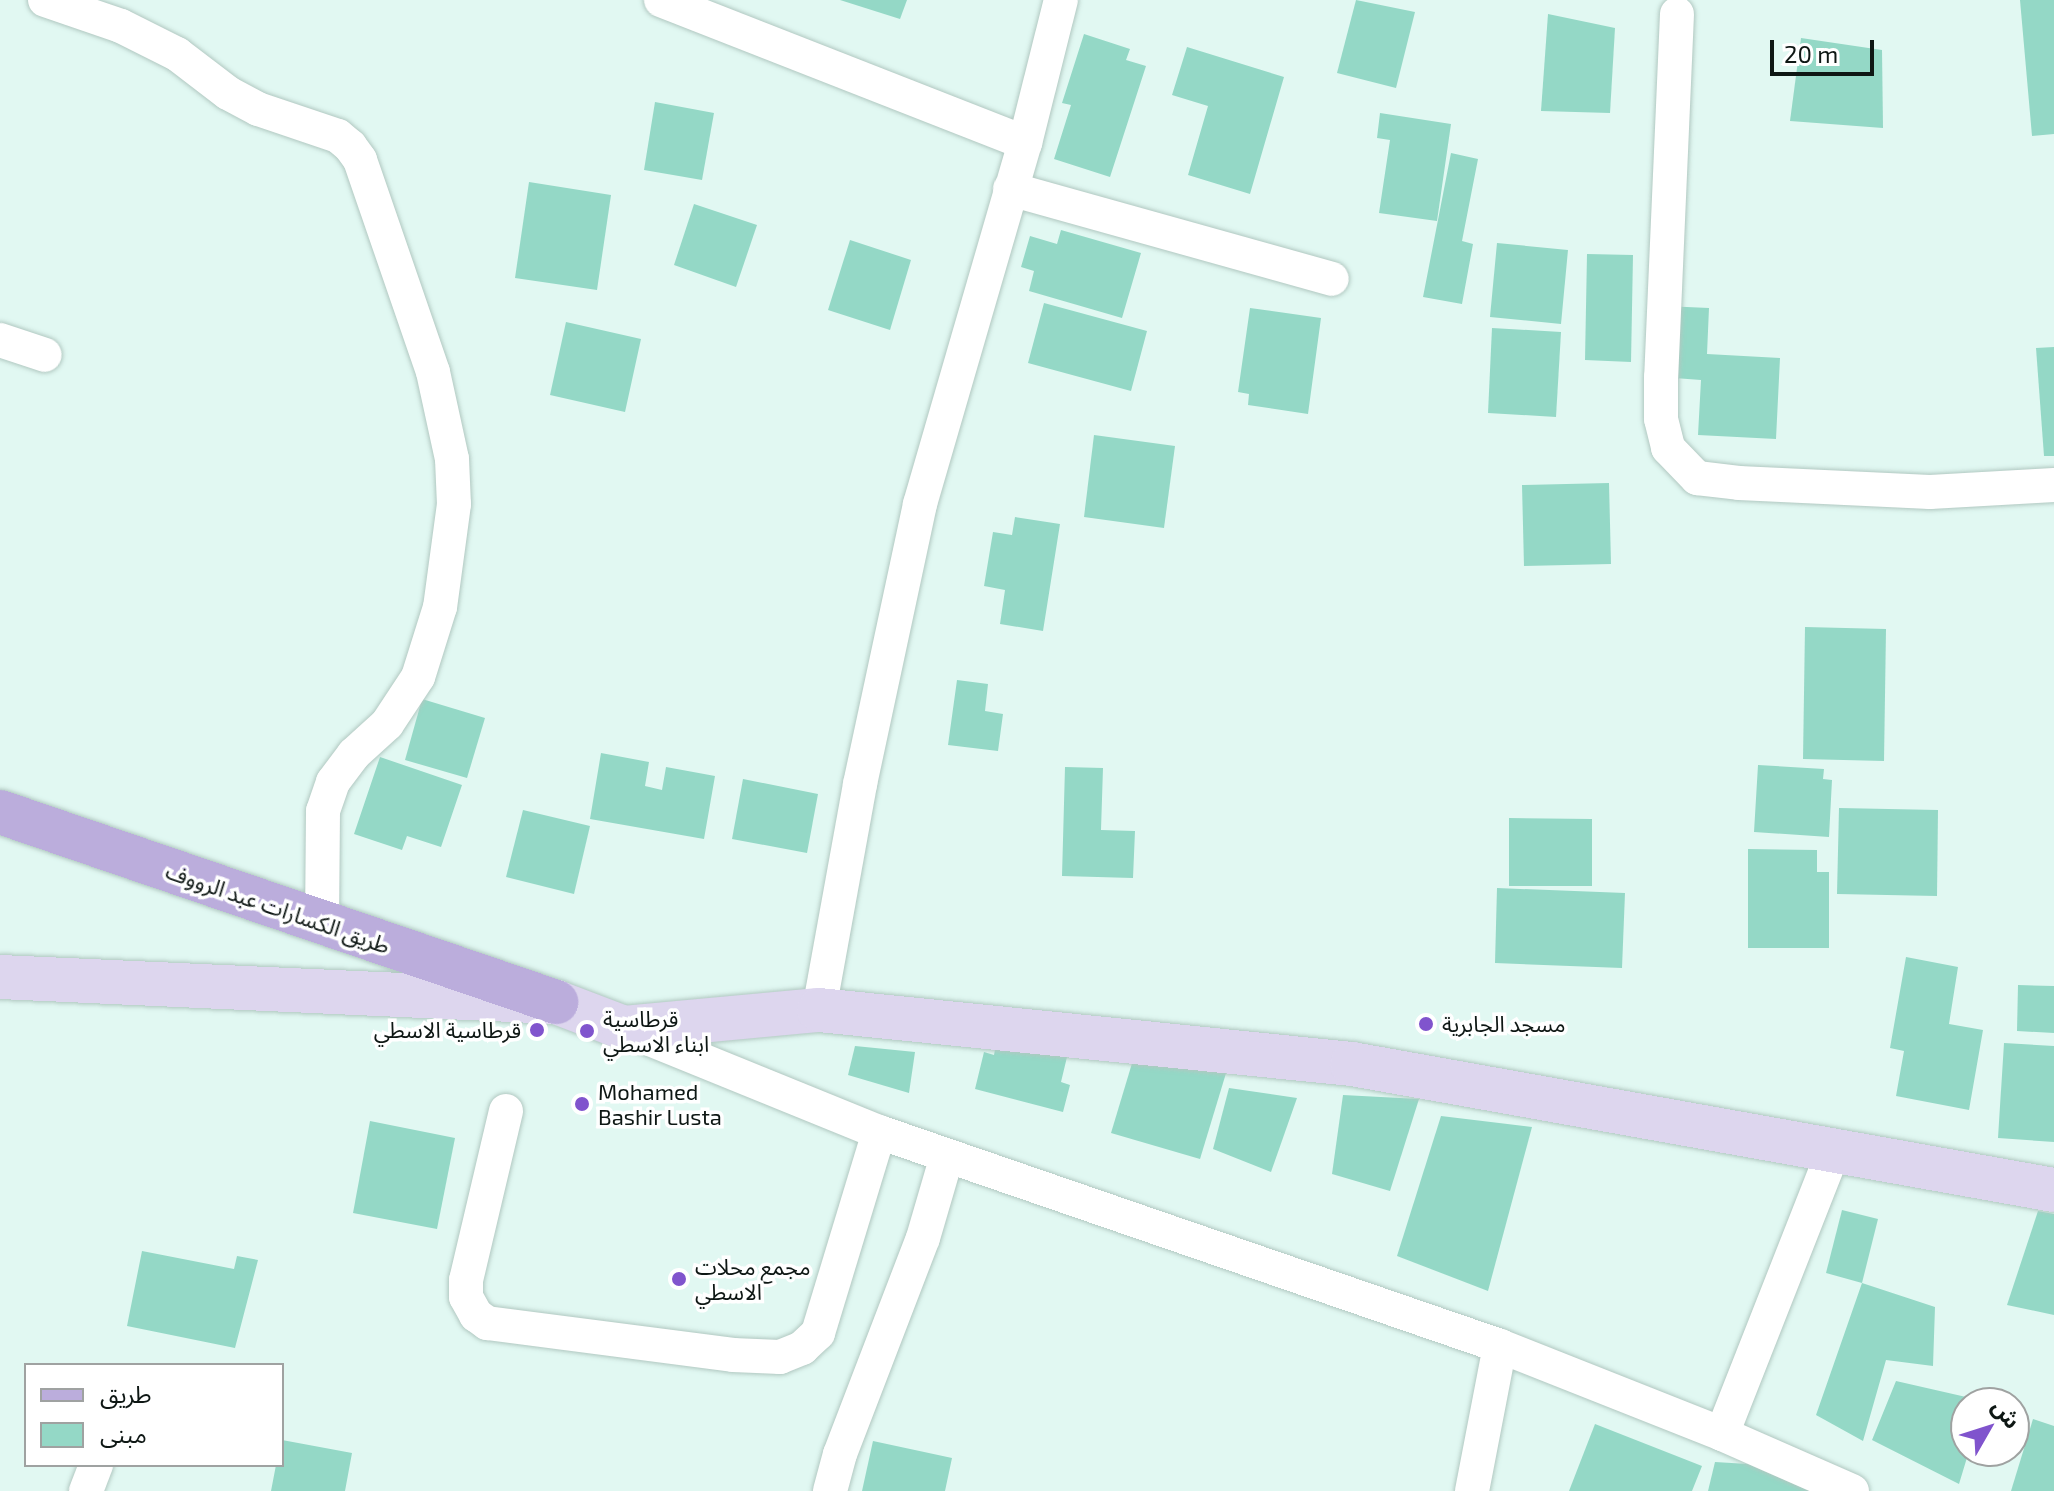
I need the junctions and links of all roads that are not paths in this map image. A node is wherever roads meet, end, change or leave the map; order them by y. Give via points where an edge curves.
1 (45, 0) edge
2 (661, 0) edge
3 (1061, 0) edge
4 (1677, 14) dead end
5 (1025, 143) junction
6 (1010, 189) junction
7 (1332, 279) dead end
8 (0, 340) edge
9 (45, 355) dead end
10 (2054, 485) edge
11 (0, 812) edge
12 (322, 924) junction
13 (0, 977) edge
14 (556, 1002) junction
15 (819, 1010) junction
16 (624, 1028) junction
17 (506, 1111) dead end
18 (879, 1132) junction
19 (1833, 1152) junction
20 (947, 1156) junction
21 (2054, 1190) edge
22 (1500, 1346) junction
23 (1722, 1434) junction
24 (95, 1467) edge
25 (86, 1491) edge
26 (830, 1491) edge
27 (1472, 1491) edge
28 (1852, 1491) edge

1 - 12 street via 121,26 177,54 258,109 338,136 350,146 360,160 433,372 452,459 453,489 440,607 418,677 387,724 333,782 323,811
2 - 5 street
3 - 5 street
4 - 10 street via 1661,377 1661,419 1668,448 1697,478 1739,483 1930,492
5 - 6 street
6 - 7 street
6 - 15 street via 920,504 860,784
8 - 9 street
11 - 12 main road, طريق الكسارات عبد الرووف
12 - 14 main road, طريق الكسارات عبد الرووف
13 - 14 main road
14 - 16 main road
15 - 16 main road
15 - 19 main road via 1352,1064
16 - 18 street
17 - 18 street via 466,1280 469,1307 476,1315 487,1323 733,1355 780,1357 802,1348 818,1333
18 - 20 street
19 - 21 main road
19 - 23 street
20 - 22 street
20 - 26 street via 923,1238
22 - 23 street
22 - 27 street
23 - 28 street
24 - 25 street

